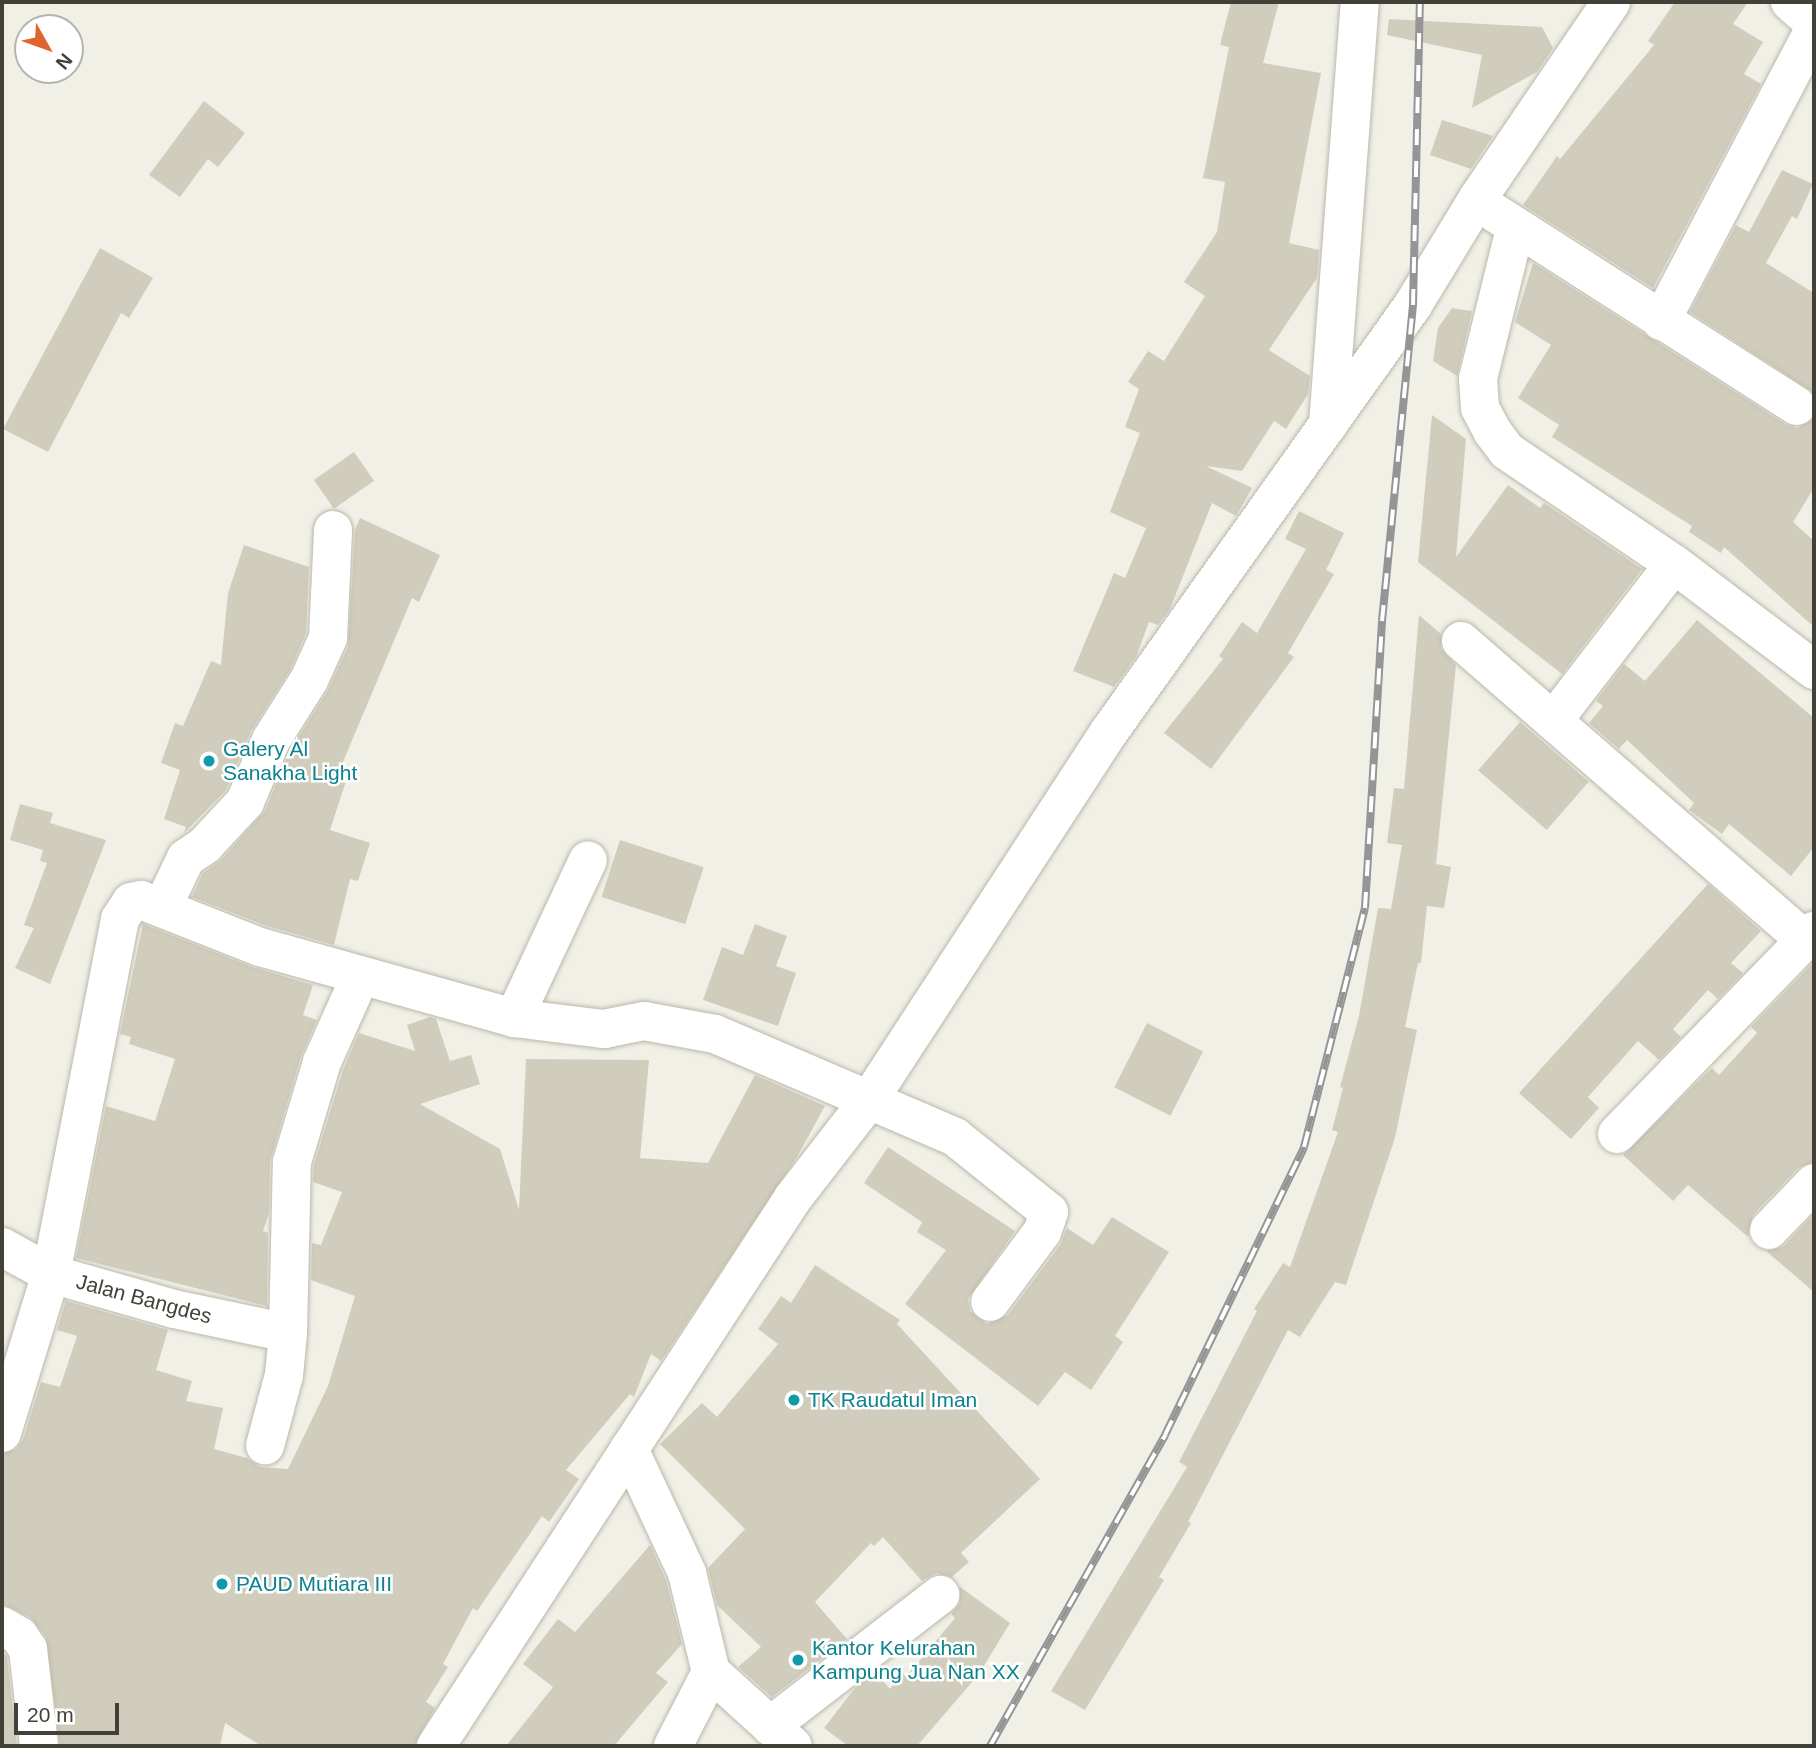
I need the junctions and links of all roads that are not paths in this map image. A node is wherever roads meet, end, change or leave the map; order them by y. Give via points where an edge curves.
1 (1360, 2) edge
2 (1611, 2) edge
3 (1790, 2) edge
4 (1814, 23) edge
5 (1814, 29) edge
6 (1478, 198) junction
7 (1515, 229) junction
8 (1661, 321) junction
9 (1797, 406) dead end
10 (1328, 425) junction
11 (334, 530) dead end
12 (1674, 564) junction
13 (1461, 641) dead end
14 (1814, 670) edge
15 (1553, 721) junction
16 (589, 860) dead end
17 (162, 908) junction
18 (1810, 935) edge
19 (360, 977) junction
20 (514, 1018) junction
21 (869, 1100) junction
22 (1617, 1134) dead end
23 (1814, 1183) edge
24 (1769, 1230) dead end
25 (2, 1247) edge
26 (51, 1274) junction
27 (990, 1302) dead end
28 (288, 1333) junction
29 (2, 1433) edge
30 (265, 1446) dead end
31 (629, 1449) junction
32 (940, 1595) dead end
33 (2, 1626) edge
34 (711, 1672) junction
35 (782, 1736) edge
36 (451, 1741) edge
37 (39, 1746) edge
38 (673, 1746) edge

1 - 10 street
2 - 6 street
3 - 4 street
5 - 8 street
6 - 7 street
6 - 10 street via 1413,305
7 - 8 street
7 - 12 street via 1478,379 1480,408 1507,451
8 - 9 street
10 - 21 street via 1109,732
11 - 17 street via 328,638 309,680 271,740 246,802 186,858
12 - 14 street
12 - 15 street
13 - 15 street
15 - 18 street
16 - 20 street
17 - 19 street via 260,947
17 - 26 street via 141,900 131,902 120,919
18 - 22 street
19 - 20 street
19 - 28 street via 322,1062 292,1162
20 - 21 street via 604,1029 644,1021 677,1024 753,1049
21 - 27 street via 955,1137 1049,1212 1042,1232
21 - 31 street via 793,1198
23 - 24 street
25 - 26 street
26 - 28 street, Jalan Bangdes via 174,1309
26 - 29 street, Jalan Bangdes
28 - 30 street via 284,1375
31 - 34 street via 687,1573
31 - 36 street
32 - 35 street
33 - 37 street via 19,1636 28,1649
34 - 35 street
34 - 38 street

